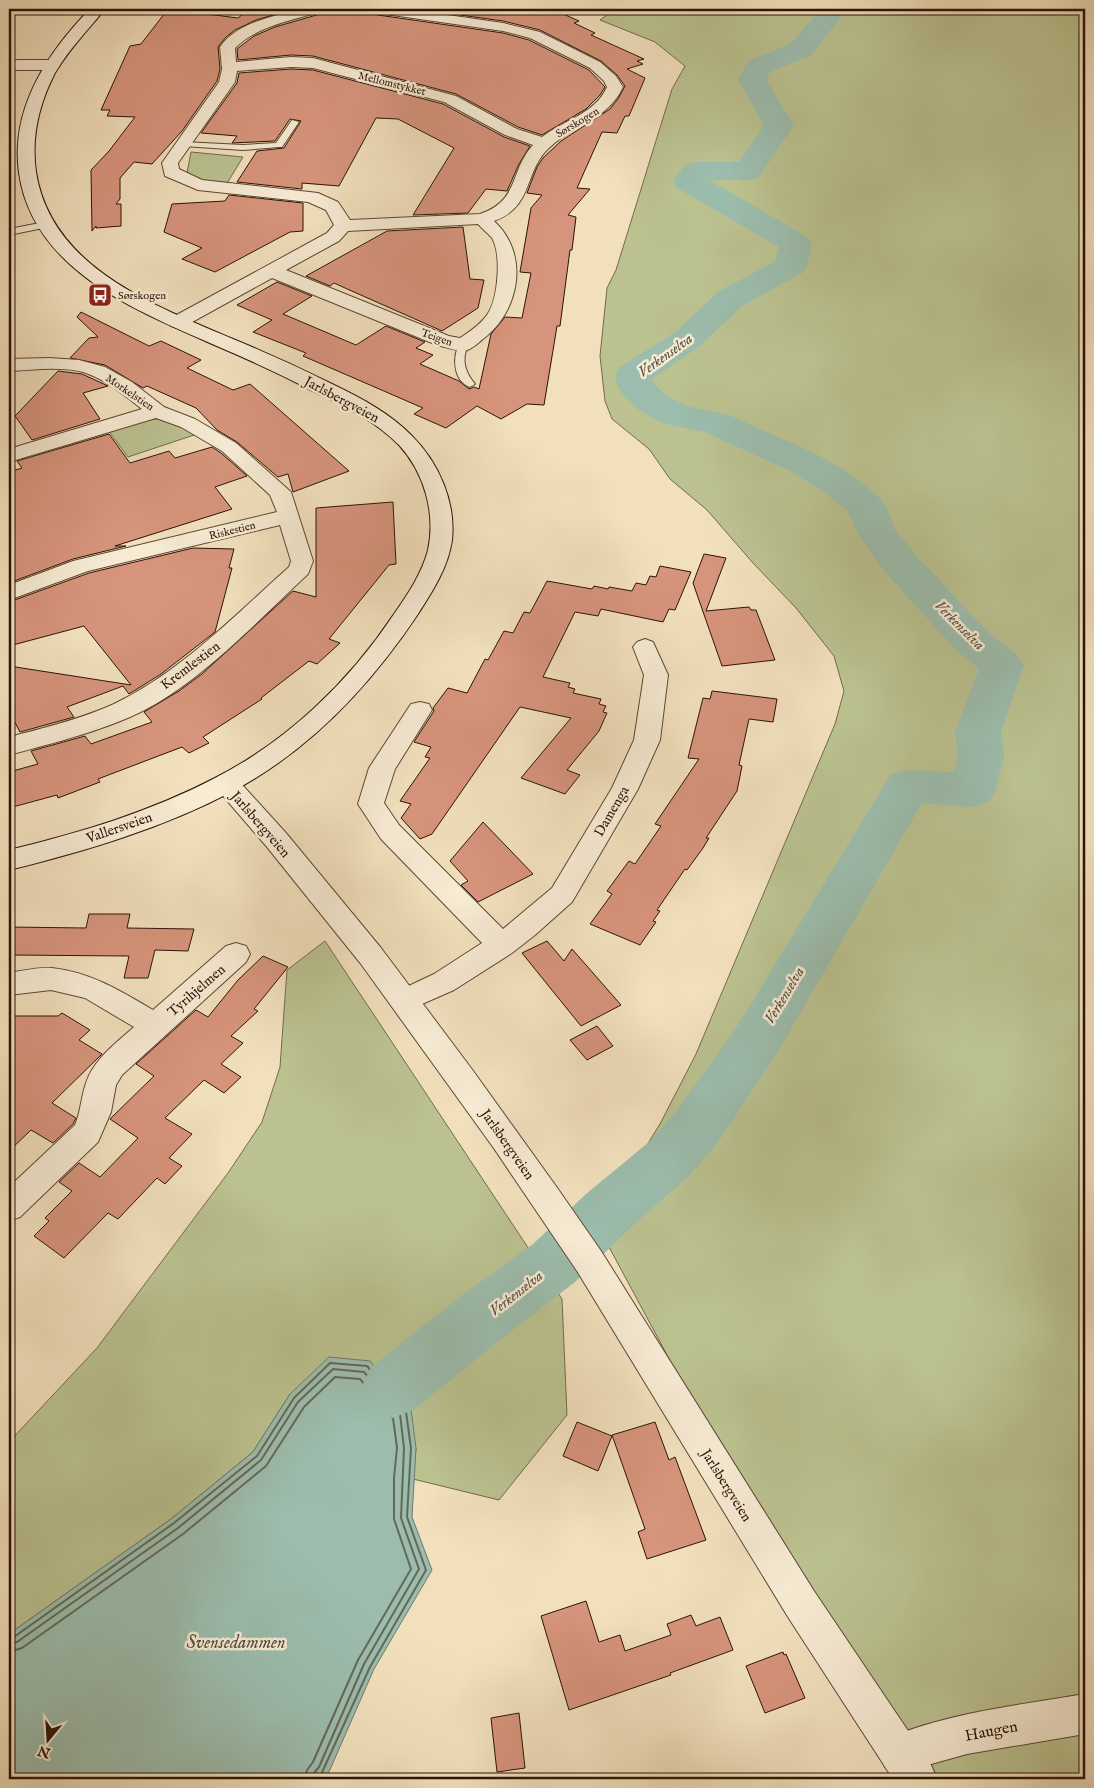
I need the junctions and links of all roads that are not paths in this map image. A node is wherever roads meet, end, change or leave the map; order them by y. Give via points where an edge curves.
1 (98, 9) edge
2 (314, 9) edge
3 (378, 9) edge
4 (9, 65) edge
5 (52, 65) junction
6 (230, 67) junction
7 (295, 122) dead end
8 (544, 143) junction
9 (182, 144) junction
10 (482, 220) junction
11 (45, 225) junction
12 (343, 226) junction
13 (9, 232) edge
14 (272, 271) junction
15 (178, 322) junction
16 (463, 345) junction
17 (9, 365) edge
18 (470, 384) dead end
19 (157, 411) junction
20 (9, 456) edge
21 (288, 516) junction
22 (9, 593) edge
23 (645, 647) dead end
24 (420, 710) dead end
25 (9, 746) edge
26 (227, 784) junction
27 (9, 860) edge
28 (502, 944) junction
29 (236, 954) dead end
30 (9, 984) edge
31 (406, 1000) junction
32 (155, 1025) junction
33 (9, 1207) edge
34 (1085, 1714) edge
35 (908, 1766) edge

1 - 5 street, Jarlsbergveien
2 - 6 street via 247,30 234,38 227,47
3 - 8 street, Sørskogen via 502,27 535,35 596,65 611,79 615,87 613,95 606,105
4 - 5 street
5 - 11 street, Jarlsbergveien via 31,113 25,147 28,185
6 - 8 street, Mellomstykket via 291,62 341,70 450,99 511,132
6 - 9 street via 227,82
7 - 9 lane via 279,145 227,148
8 - 10 street, Sørskogen via 535,154 511,206 497,216
9 - 12 street via 170,163 171,172 182,179 217,188 312,197 332,206
10 - 12 street, Sørskogen
10 - 16 street, Teigen via 500,238 507,256 505,284 497,314
11 - 13 lane
11 - 15 street, Jarlsbergveien via 62,247 90,272 118,292
12 - 14 street via 333,237
14 - 15 street
14 - 16 street, Teigen via 444,341
15 - 26 street, Jarlsbergveien via 306,379 383,421 416,453 437,491 441,509 440,541 435,562 414,602 383,646 335,702 309,726
16 - 18 lane via 460,350 462,376
17 - 19 street, Morkelstien via 62,364 90,368 109,377
19 - 20 street, Morkelstien
19 - 21 street via 188,423 229,447 280,492
21 - 22 street, Riskestien via 81,566
21 - 25 street, Kremlestien via 302,561 300,569 196,664 147,697 121,710
23 - 28 street, Damenga via 656,675 654,694 647,740 625,789 562,895
24 - 28 street via 382,768 371,804 390,832
26 - 27 street, Vallersveien via 121,828
26 - 31 street, Jarlsbergveien
28 - 31 street, Damenga via 444,982
29 - 32 street, Tyrihjelmen
30 - 32 street, Tyrihjelmen via 51,979 93,989
31 - 35 street, Jarlsbergveien via 588,1261 801,1604
32 - 33 street, Tyrihjelmen via 111,1066 101,1083 96,1112 87,1132
34 - 35 street, Haugen via 967,1734

